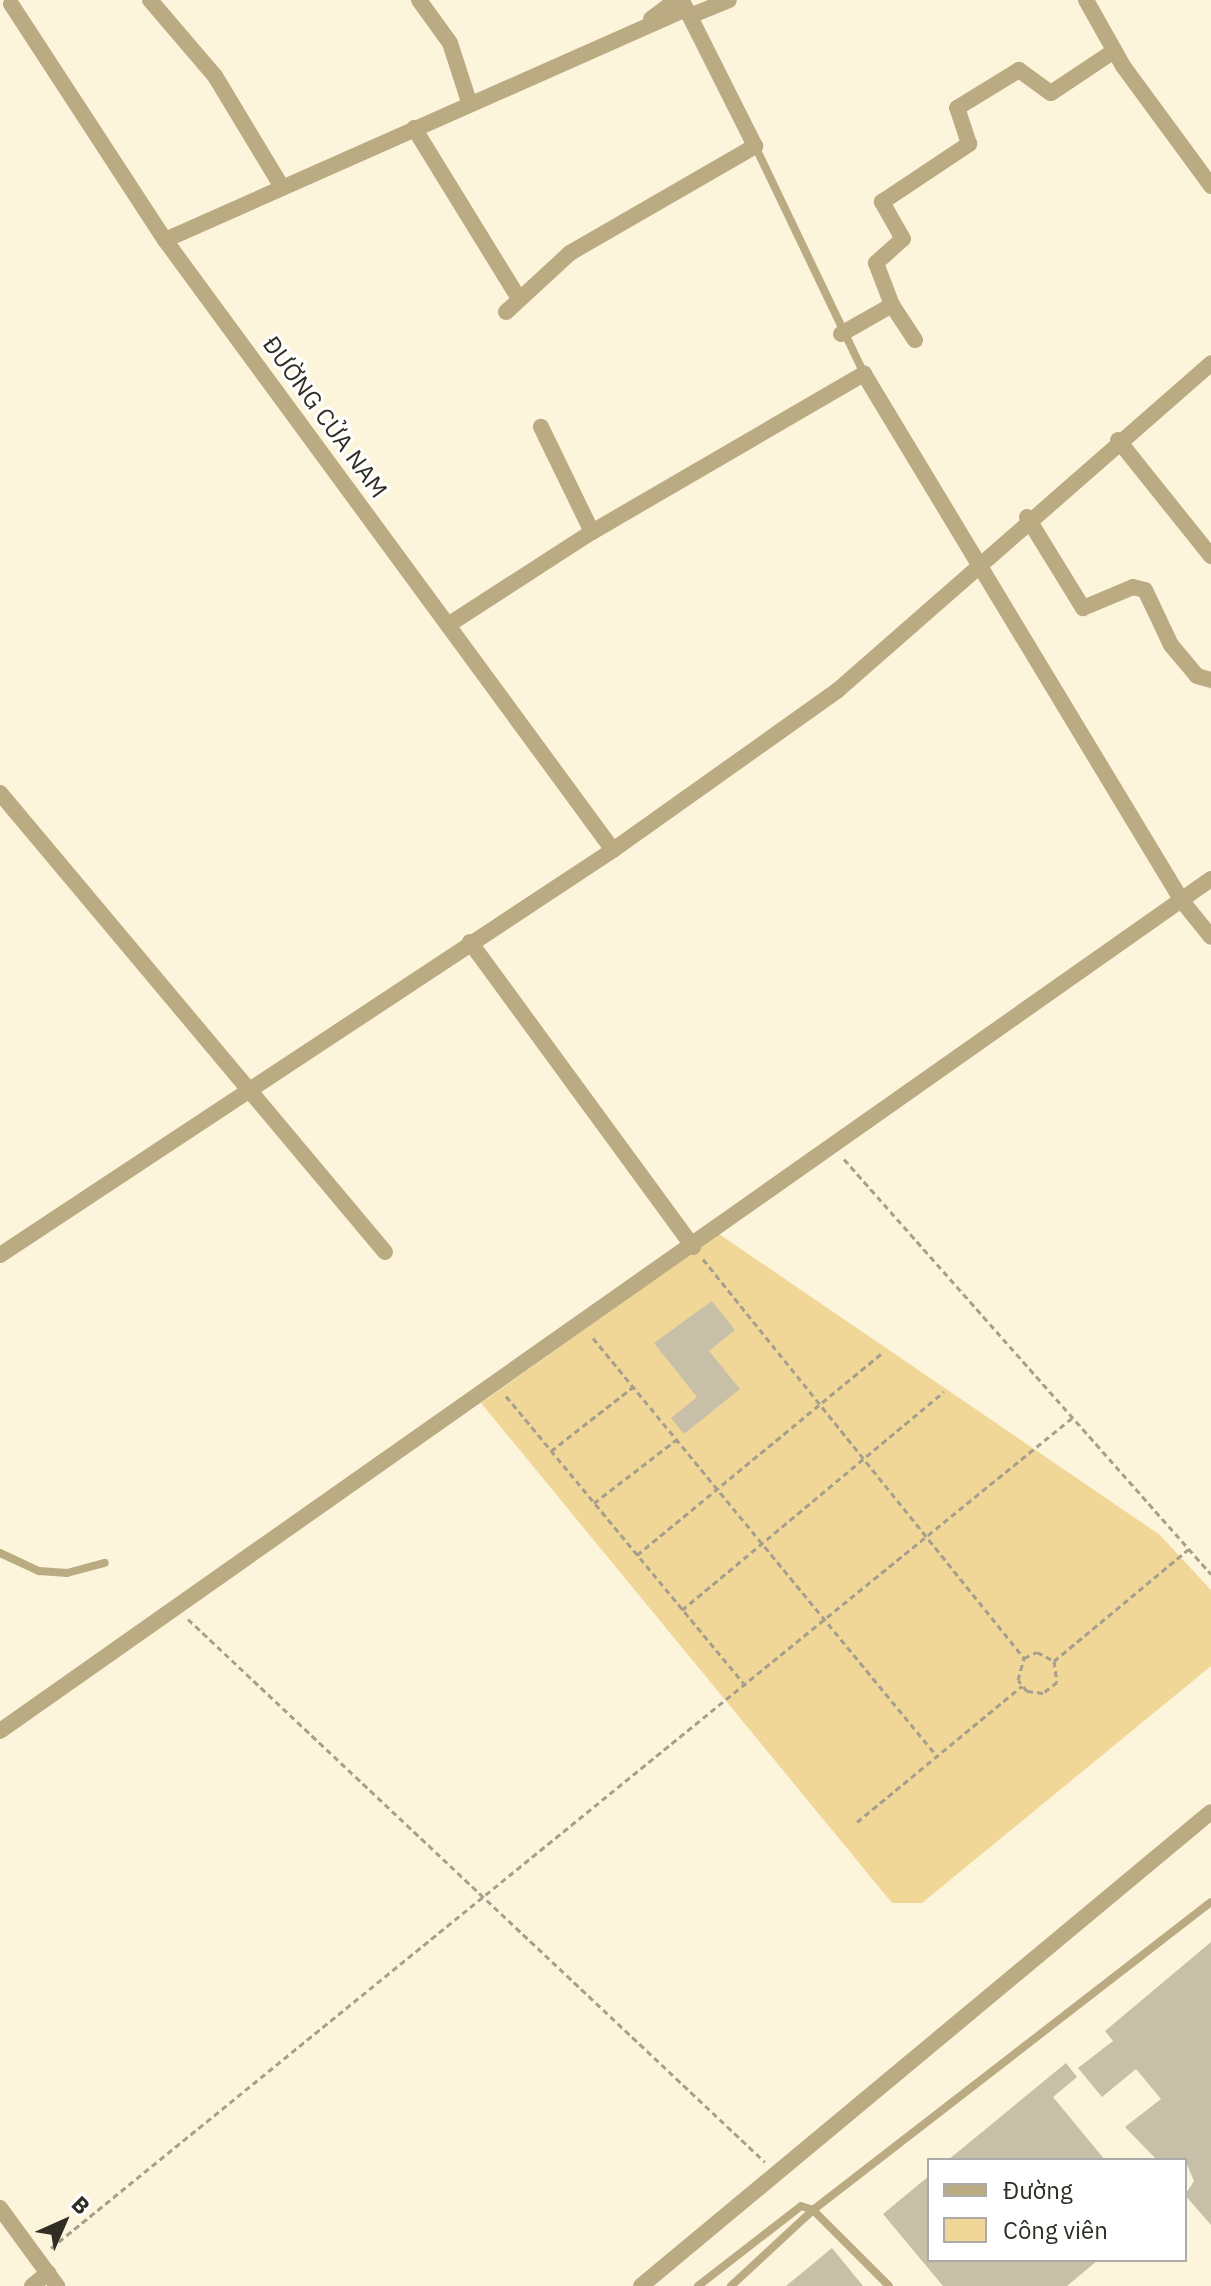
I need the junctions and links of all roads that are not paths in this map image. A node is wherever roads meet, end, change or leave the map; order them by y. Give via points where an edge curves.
1 (150, 0) edge
2 (419, 0) edge
3 (729, 0) edge
4 (1086, 0) edge
5 (13, 2) edge
6 (684, 6) edge
7 (0, 18) edge
8 (1114, 51) junction
9 (469, 102) junction
10 (414, 128) junction
11 (755, 146) junction
12 (1211, 186) edge
13 (282, 187) junction
14 (165, 240) junction
15 (519, 299) junction
16 (892, 305) junction
17 (506, 312) dead end
18 (841, 334) junction
19 (915, 340) dead end
20 (1211, 363) edge
21 (864, 374) junction
22 (541, 427) dead end
23 (1118, 440) junction
24 (1027, 517) junction
25 (592, 532) junction
26 (1211, 556) edge
27 (978, 564) junction
28 (448, 625) junction
29 (1211, 680) edge
30 (0, 793) edge
31 (613, 850) junction
32 (1211, 879) edge
33 (1182, 901) junction
34 (1211, 937) edge
35 (470, 942) junction
36 (247, 1093) junction
37 (693, 1247) junction
38 (385, 1252) dead end
39 (0, 1255) edge
40 (0, 1553) edge
41 (105, 1563) dead end
42 (0, 1731) edge
43 (1211, 1812) edge
44 (1211, 1902) edge
45 (0, 2208) edge
46 (813, 2210) junction
47 (52, 2280) edge
48 (32, 2286) edge
49 (641, 2286) edge
50 (698, 2286) edge
51 (731, 2286) edge
52 (889, 2286) edge

1 - 13 street via 215,76
2 - 9 street via 450,43
3 - 6 street
4 - 8 street
5 - 7 street
5 - 14 street, ĐƯỜNG CỬA NAM
6 - 9 street
6 - 11 street
8 - 12 street
8 - 16 street via 1051,93 1019,70 957,108 969,144 882,202 903,239 876,263
9 - 10 street
10 - 13 street
10 - 15 street
11 - 15 street via 603,231
11 - 18 lane
13 - 14 street
14 - 28 street, ĐƯỜNG CỬA NAM
15 - 17 street
16 - 18 street
16 - 19 street
18 - 21 lane
20 - 23 street
21 - 25 street
21 - 27 street
22 - 25 street
23 - 24 street
23 - 26 street
24 - 27 street
24 - 29 street via 1083,608 1133,587 1145,590 1171,645 1197,676
25 - 28 street
27 - 31 street via 838,690
27 - 33 street
28 - 31 street, ĐƯỜNG CỬA NAM
30 - 36 street
31 - 35 street
32 - 33 street
33 - 34 street
33 - 37 street
35 - 36 street
35 - 37 street
36 - 38 street
36 - 39 street
37 - 42 street
40 - 41 lane via 39,1571 67,1573
43 - 49 street
44 - 46 lane
45 - 47 street
46 - 50 lane via 793,2210
46 - 51 lane
46 - 52 lane
47 - 48 street

